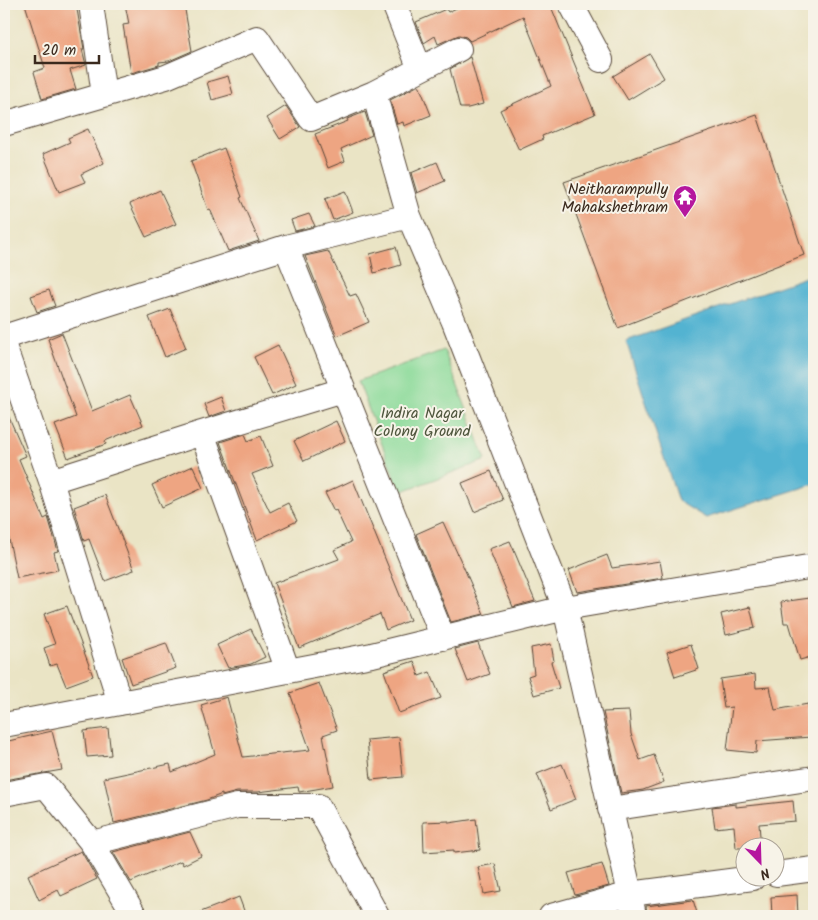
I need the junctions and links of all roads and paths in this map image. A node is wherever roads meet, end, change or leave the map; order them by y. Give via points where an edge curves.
1 (91, 4) edge
2 (394, 4) edge
3 (572, 4) edge
4 (459, 49) dead end
5 (601, 60) dead end
6 (420, 69) junction
7 (374, 93) junction
8 (104, 95) junction
9 (4, 124) edge
10 (409, 216) junction
11 (286, 247) junction
12 (4, 337) edge
13 (4, 346) edge
14 (343, 390) junction
15 (202, 433) junction
16 (51, 481) junction
17 (814, 566) edge
18 (565, 608) junction
19 (443, 638) junction
20 (288, 671) junction
21 (120, 703) junction
22 (4, 725) edge
23 (814, 778) edge
24 (4, 794) edge
25 (610, 809) junction
26 (92, 843) junction
27 (814, 869) edge
28 (786, 873) edge
29 (736, 882) edge
30 (632, 905) edge
31 (135, 916) edge
32 (377, 916) edge
33 (551, 916) edge

1 - 8 street
2 - 6 street
3 - 5 street
4 - 6 street
6 - 7 street
7 - 8 street via 311,119 257,38 166,77
7 - 10 street
8 - 9 street
10 - 11 street
10 - 18 street via 454,322
11 - 12 street
11 - 14 street
13 - 16 street
14 - 15 street
14 - 19 street
15 - 16 street
15 - 20 street
16 - 21 street
17 - 18 street
18 - 19 street
18 - 25 street
19 - 20 street
20 - 21 street
21 - 22 street
23 - 25 street
24 - 26 street via 46,786
25 - 30 street
26 - 31 street
26 - 32 street via 238,806 318,806
27 - 28 street
29 - 30 street
30 - 33 street

